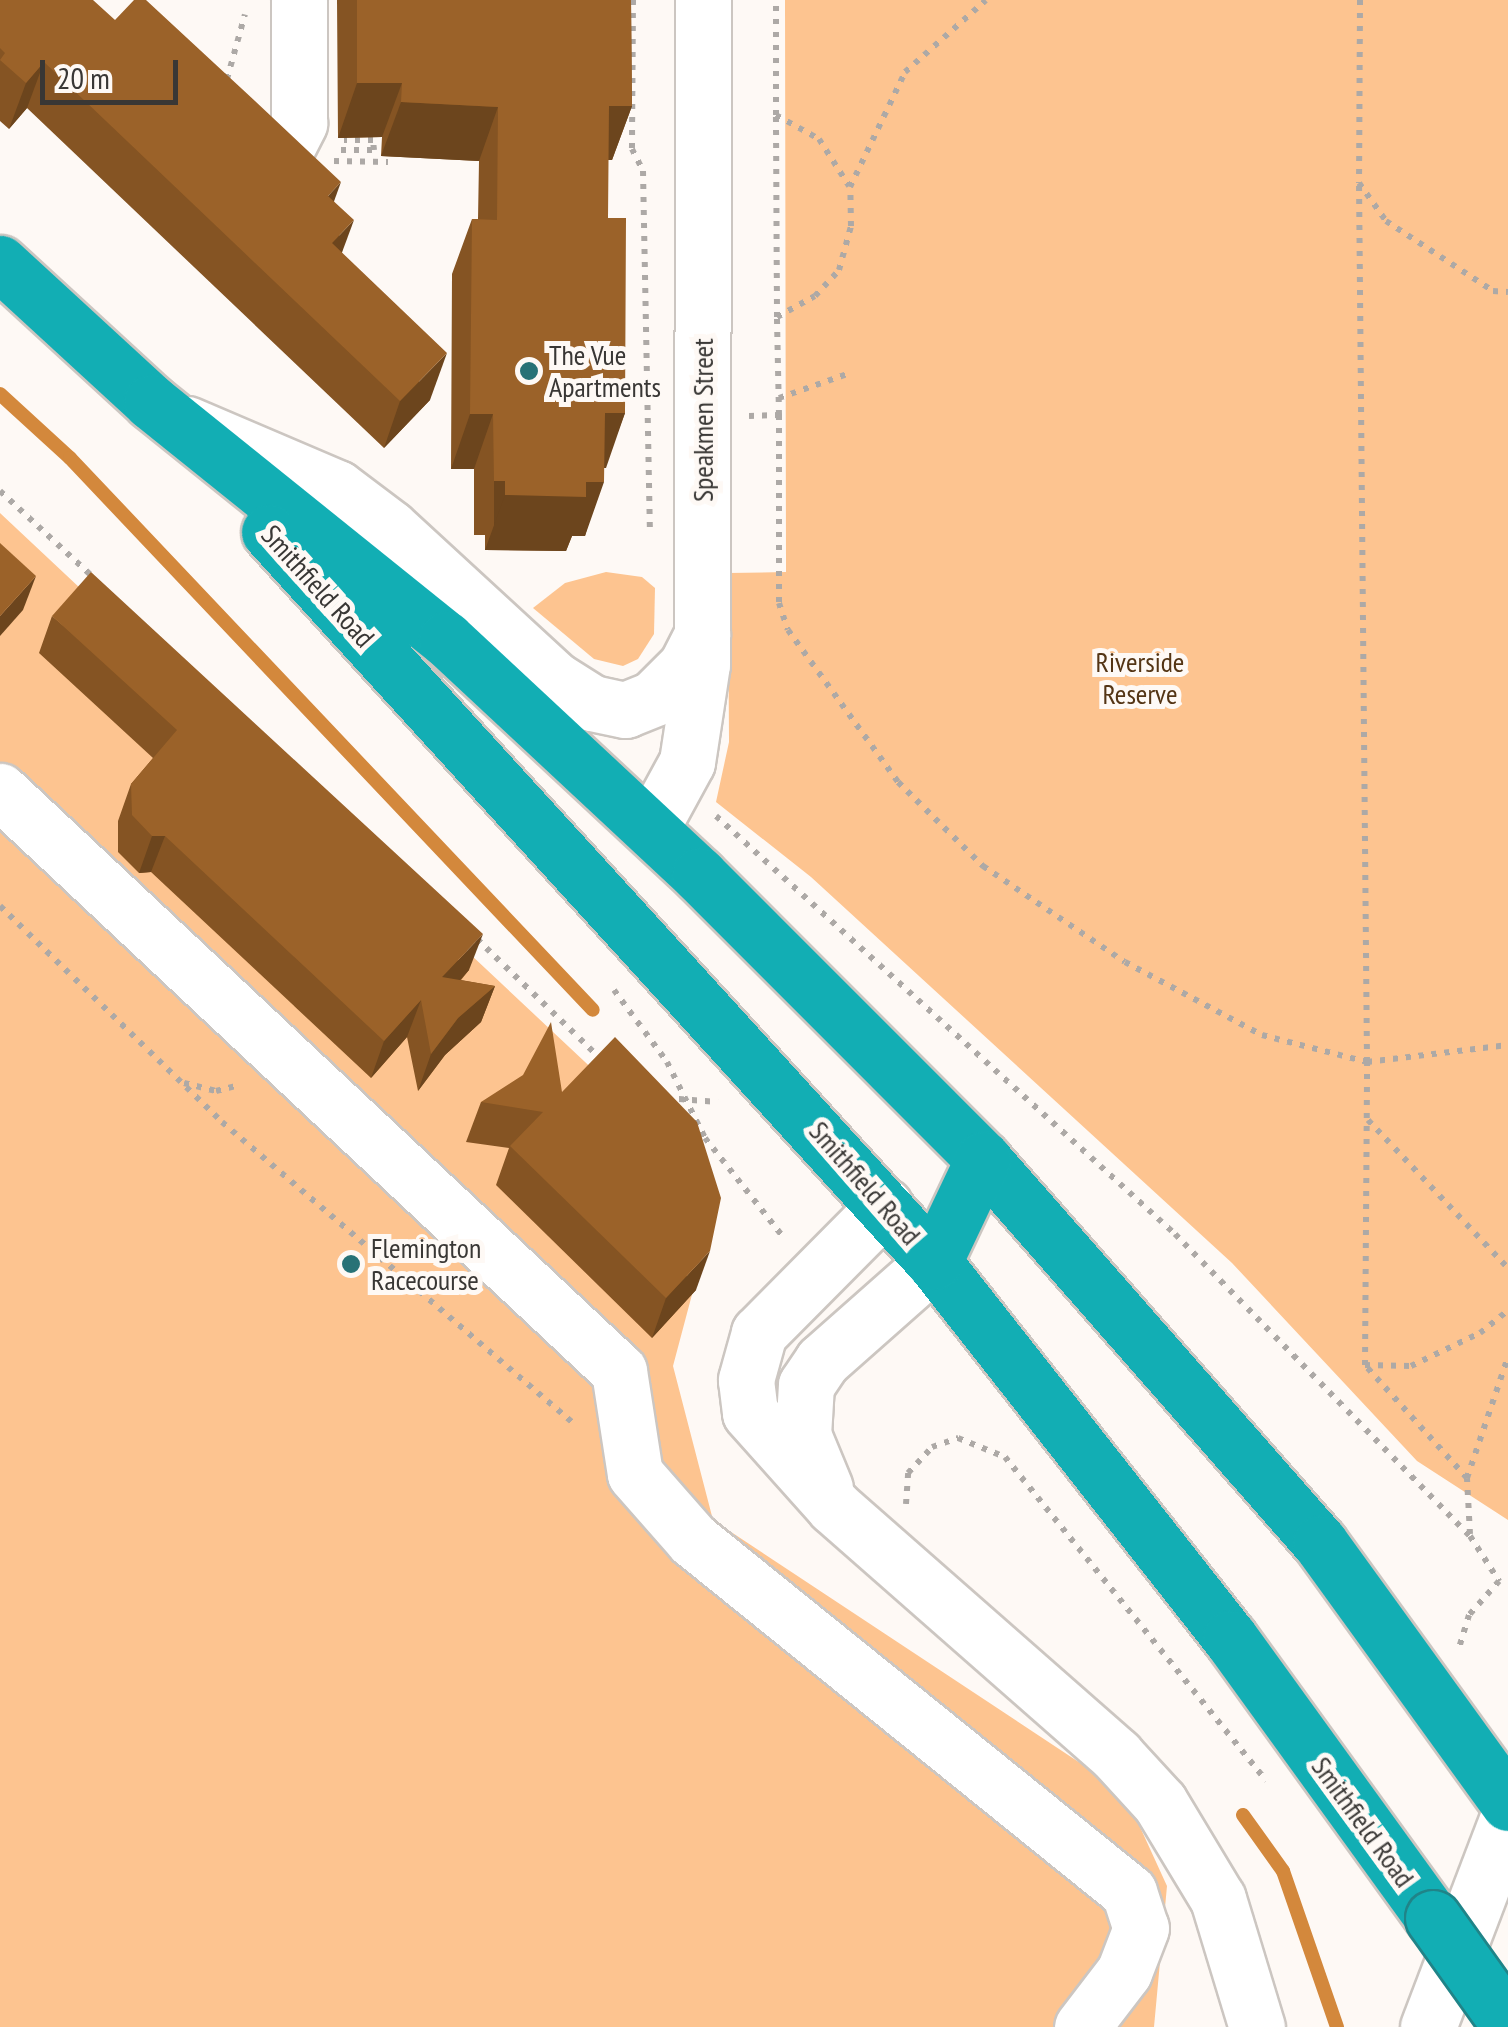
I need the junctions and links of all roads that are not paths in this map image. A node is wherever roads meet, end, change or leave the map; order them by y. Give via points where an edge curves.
1 (299, 0) edge
2 (703, 0) edge
3 (284, 154) edge
4 (0, 263) edge
5 (161, 410) junction
6 (702, 634) junction
7 (0, 791) edge
8 (651, 828) junction
9 (596, 885) junction
10 (983, 1160) junction
11 (885, 1206) junction
12 (934, 1262) junction
13 (866, 1536) junction
14 (1493, 1783) edge
15 (1508, 1818) edge
16 (1508, 2023) edge
17 (1082, 2027) edge
18 (1257, 2027) edge
19 (1428, 2027) edge

1 - 3 street via 300,123
2 - 6 street, Speakmen Street
4 - 5 highway, Smithfield Road
5 - 6 street via 337,488 554,678 592,703 624,710 654,698 686,666
5 - 8 highway, Smithfield Road via 446,640
5 - 9 highway, Smithfield Road
6 - 8 street, Speakmen Street via 699,697 680,782
7 - 17 street via 618,1370 635,1474 693,1540 1129,1892 1141,1928 1124,1972
8 - 9 highway
8 - 10 highway, Smithfield Road
9 - 11 highway, Smithfield Road
10 - 11 highway
10 - 12 highway
10 - 14 highway, Smithfield Road via 1320,1543
11 - 12 highway, Smithfield Road
11 - 13 street via 759,1333 746,1398 771,1444
12 - 13 street via 822,1360 802,1400 802,1435 818,1474
12 - 16 highway, Smithfield Road, bridge via 1230,1638
13 - 18 street via 1098,1739 1160,1803 1218,1898
15 - 19 street

